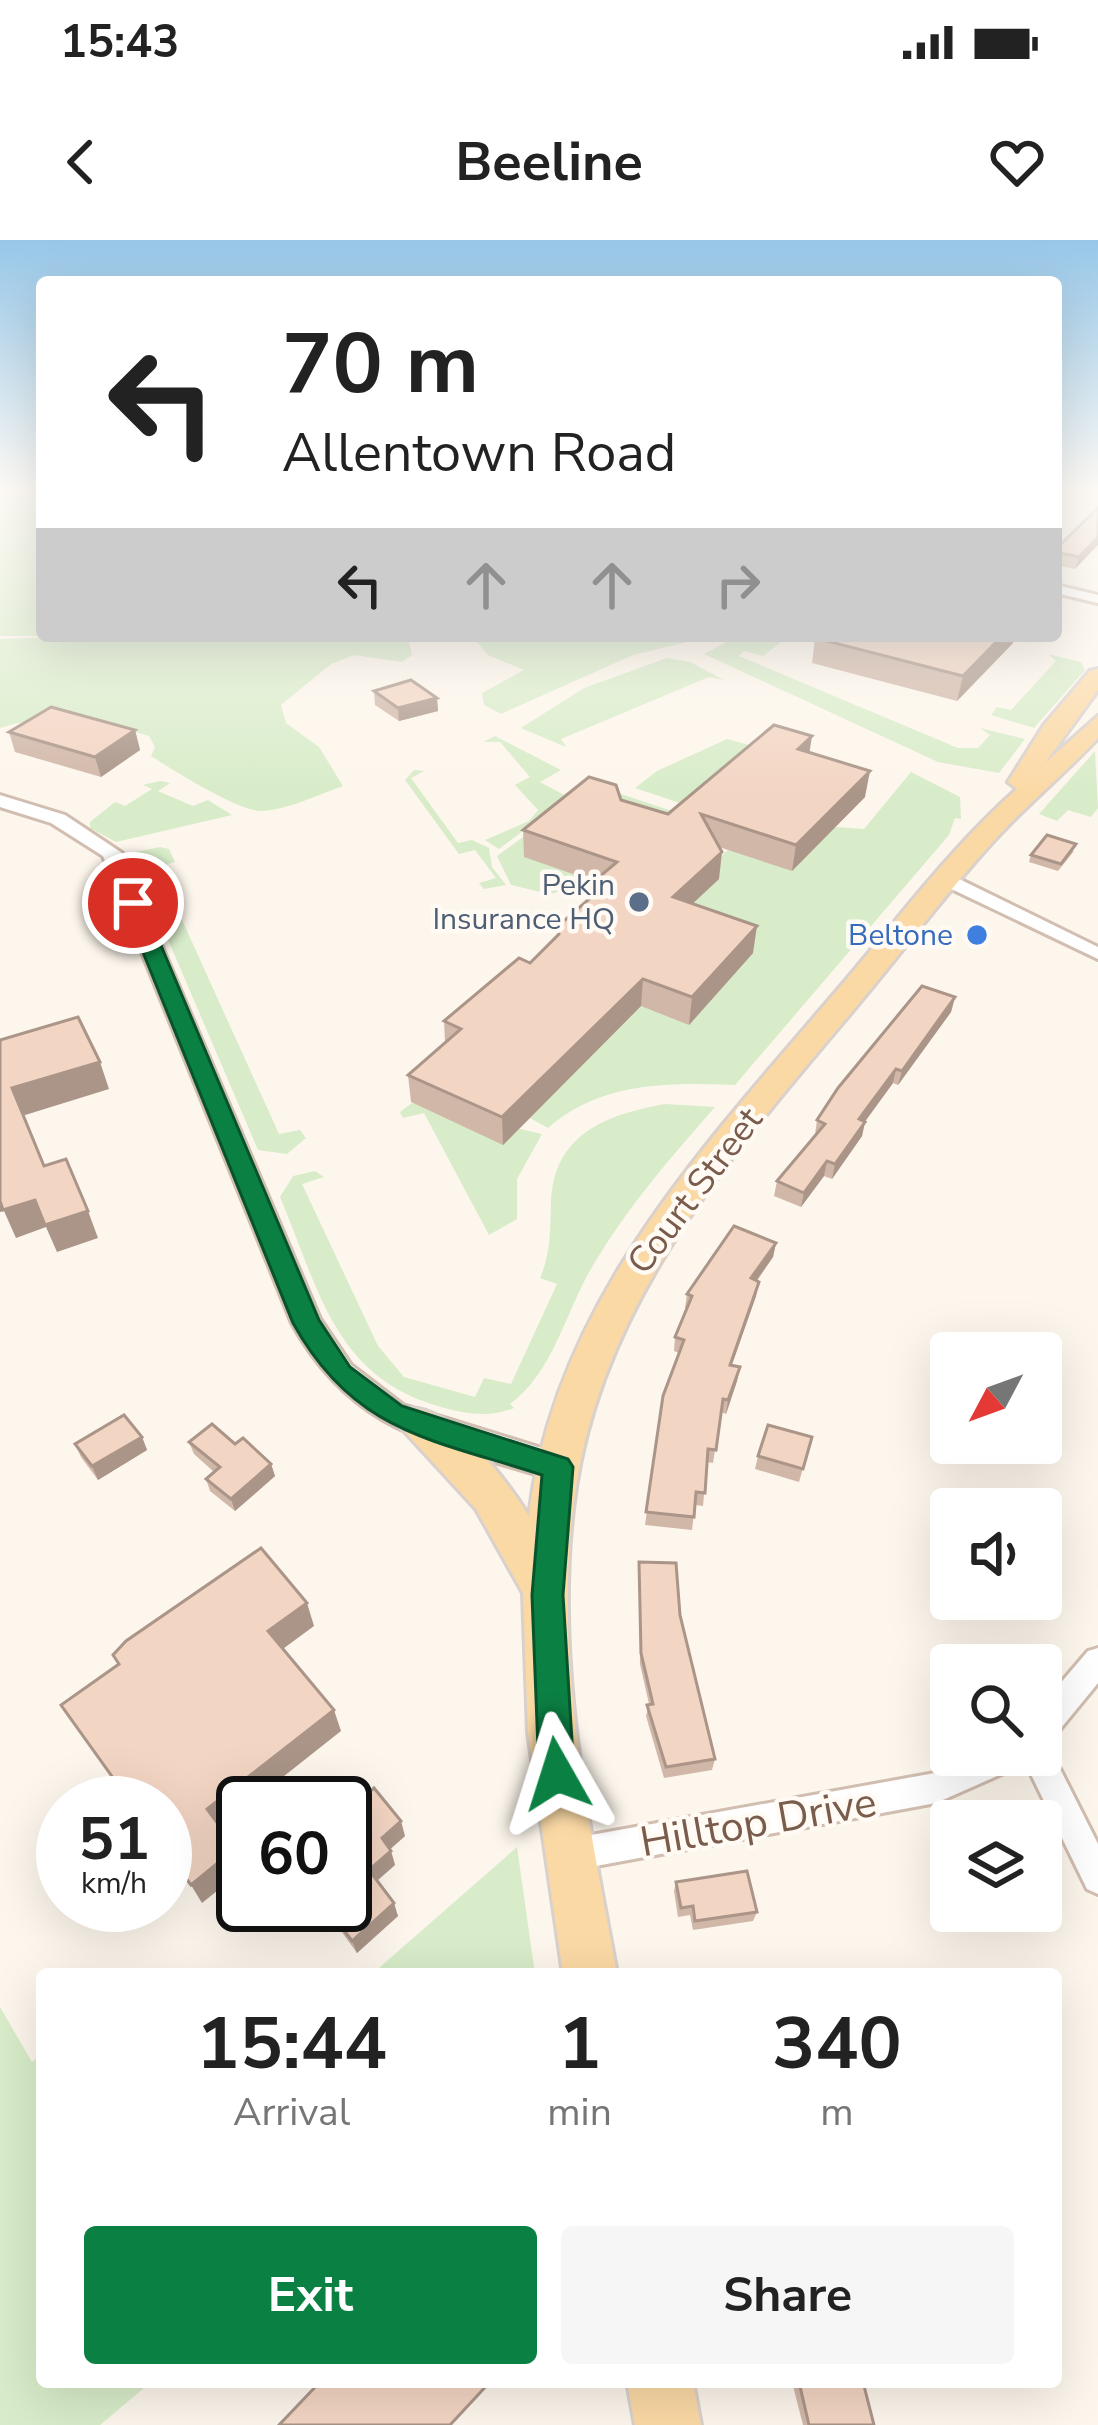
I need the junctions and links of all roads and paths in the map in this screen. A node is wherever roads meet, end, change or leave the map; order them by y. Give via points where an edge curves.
1 (1098, 676) edge
2 (1098, 723) edge
3 (0, 801) edge
4 (988, 831) junction
5 (947, 880) junction
6 (1098, 954) edge
7 (417, 1422) junction
8 (558, 1467) junction
9 (548, 1595) junction
10 (1098, 1661) edge
11 (1062, 1704) edge
12 (965, 1776) edge
13 (1047, 1776) edge
14 (569, 1855) junction
15 (1098, 1877) edge
16 (589, 1968) edge
17 (661, 2388) edge
18 (668, 2425) edge

1 - 4 main road, Court Street via 1052,730
2 - 4 main road, Court Street
3 - 7 street via 58,819 112,853 307,1323 340,1374 392,1414
4 - 5 main road, Court Street
5 - 6 street
5 - 8 main road, Court Street via 643,1250 581,1379
7 - 8 street
7 - 9 main road via 497,1499
8 - 9 main road, Court Street
9 - 14 main road, Court Street via 553,1735
10 - 11 street
12 - 14 street, Hilltop Drive via 936,1789
13 - 15 street
14 - 16 main road, Court Street
17 - 18 main road

